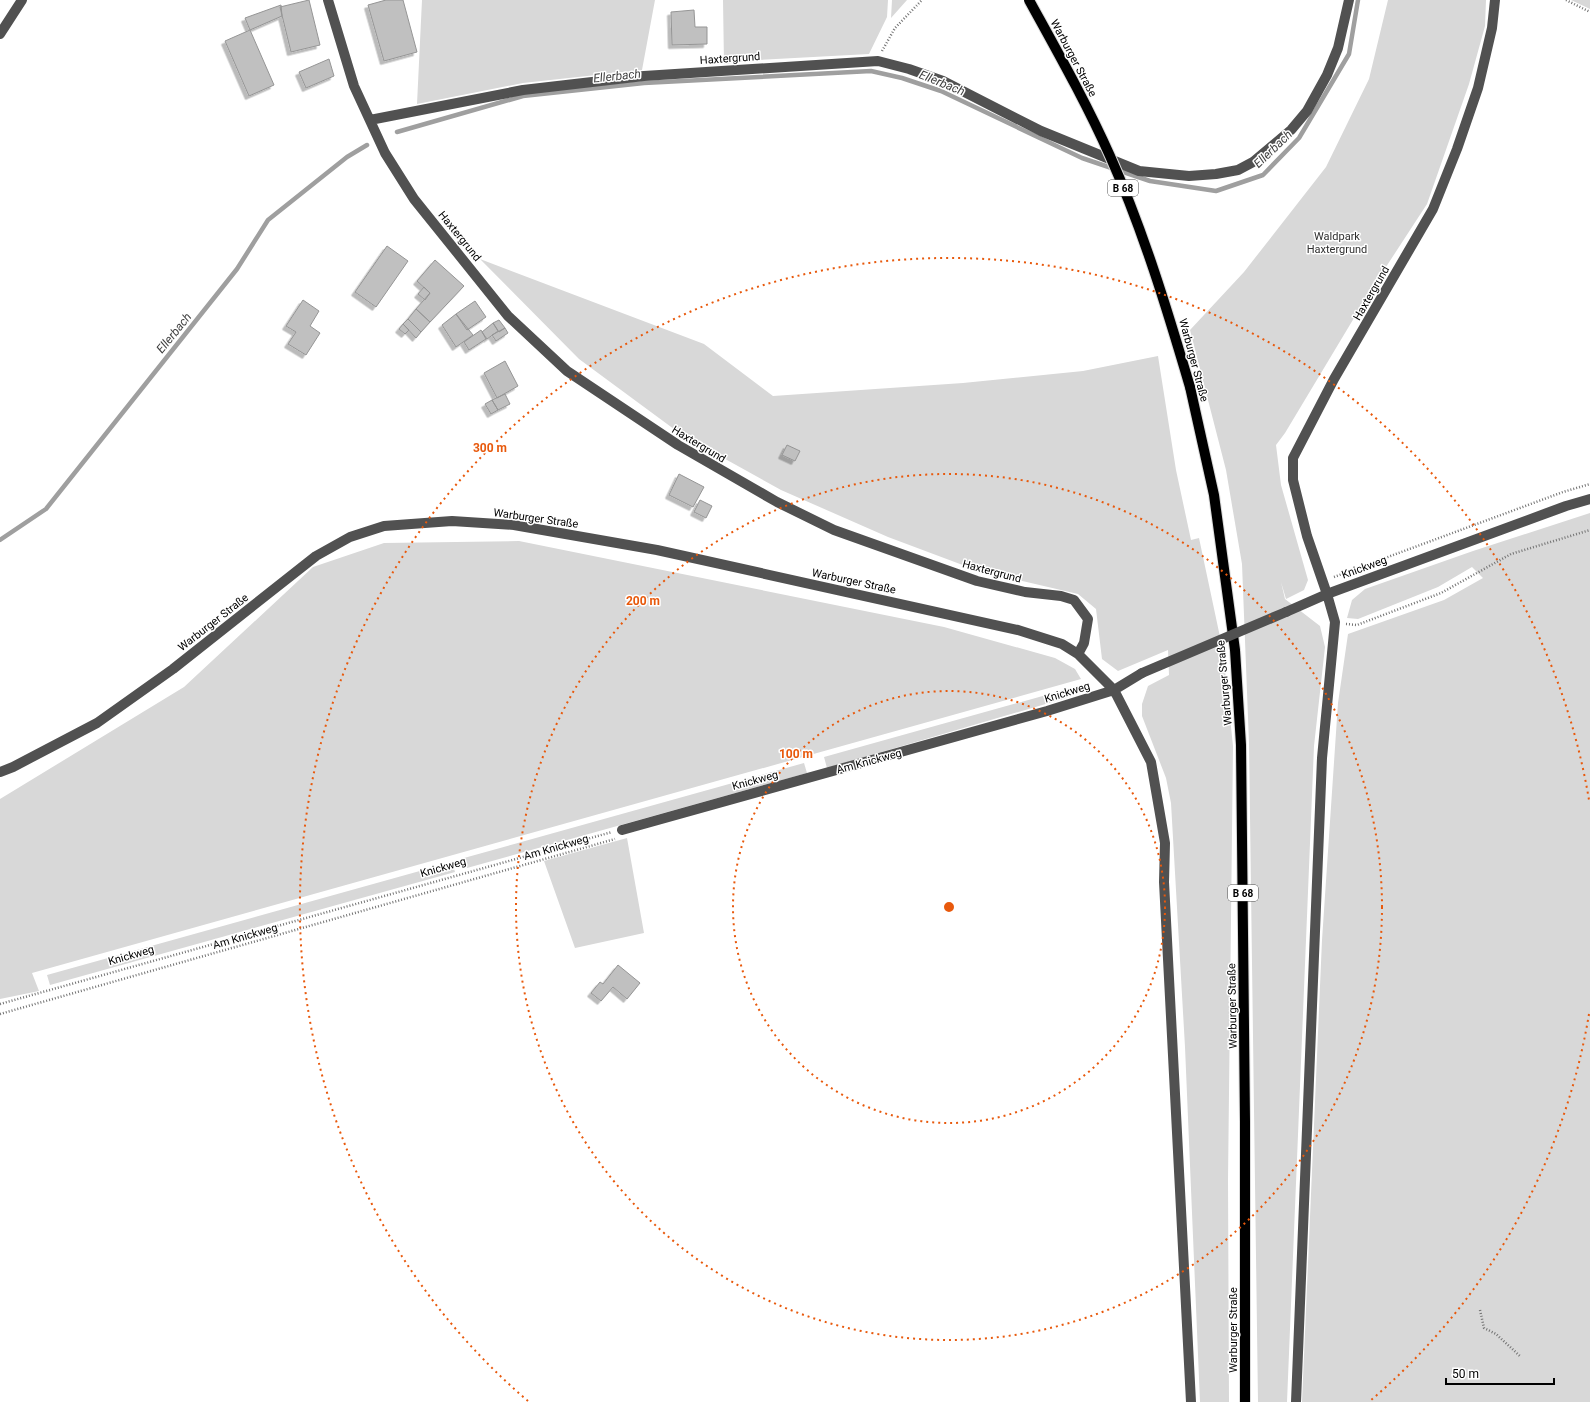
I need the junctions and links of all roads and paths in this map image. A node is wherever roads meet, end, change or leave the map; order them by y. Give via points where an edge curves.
1 (22, 0) edge
2 (328, 0) edge
3 (922, 0) edge
4 (1029, 0) edge
5 (1349, 0) edge
6 (1495, 0) edge
7 (1566, 0) edge
8 (1590, 12) edge
9 (0, 34) edge
10 (878, 61) junction
11 (370, 120) junction
12 (1590, 484) edge
13 (1590, 499) edge
14 (1590, 530) edge
15 (1326, 589) junction
16 (1335, 622) junction
17 (1078, 654) junction
18 (1114, 690) junction
19 (0, 772) edge
20 (622, 833) junction
21 (0, 1004) edge
22 (0, 1014) edge
23 (1480, 1310) dead end
24 (1521, 1357) dead end
25 (1191, 1402) edge
26 (1245, 1402) edge
27 (1296, 1402) edge

1 - 9 street
2 - 11 street, Haxtergrund via 354,86
3 - 10 path via 895,28
4 - 26 main road, Warburger Straße / B 68, bridge via 1110,156 1137,222 1166,305 1190,387 1214,495 1234,650 1241,745
5 - 10 street, Haxtergrund via 1338,48 1307,111 1291,130 1253,162 1238,170 1216,174 1189,176 1138,171 1041,131 943,81
6 - 15 street, Haxtergrund via 1492,28 1478,88 1433,209 1334,379 1294,458 1294,480 1307,536
7 - 8 path
10 - 11 street, Haxtergrund via 644,76 531,89
11 - 17 street, Haxtergrund via 385,152 414,199 508,316 567,371 684,449 834,530 977,581 1074,600 1088,619 1084,643
12 - 15 path via 1336,575
13 - 15 street, Knickweg
14 - 16 path via 1511,554 1441,593 1357,625
15 - 16 street, Haxtergrund
15 - 18 street, Knickweg, bridge via 1286,612 1142,673
16 - 27 street via 1322,758
17 - 18 street, Warburger Straße
17 - 19 street, Warburger Straße via 1062,644 1018,630 657,550 514,526 452,520 384,526 350,536 316,556 173,668 97,723
18 - 20 street, Knickweg
18 - 25 street, Warburger Straße via 1151,762 1164,843
20 - 21 path, Knickweg
20 - 22 path, Am Knickweg
23 - 24 path via 1484,1328 1496,1334

